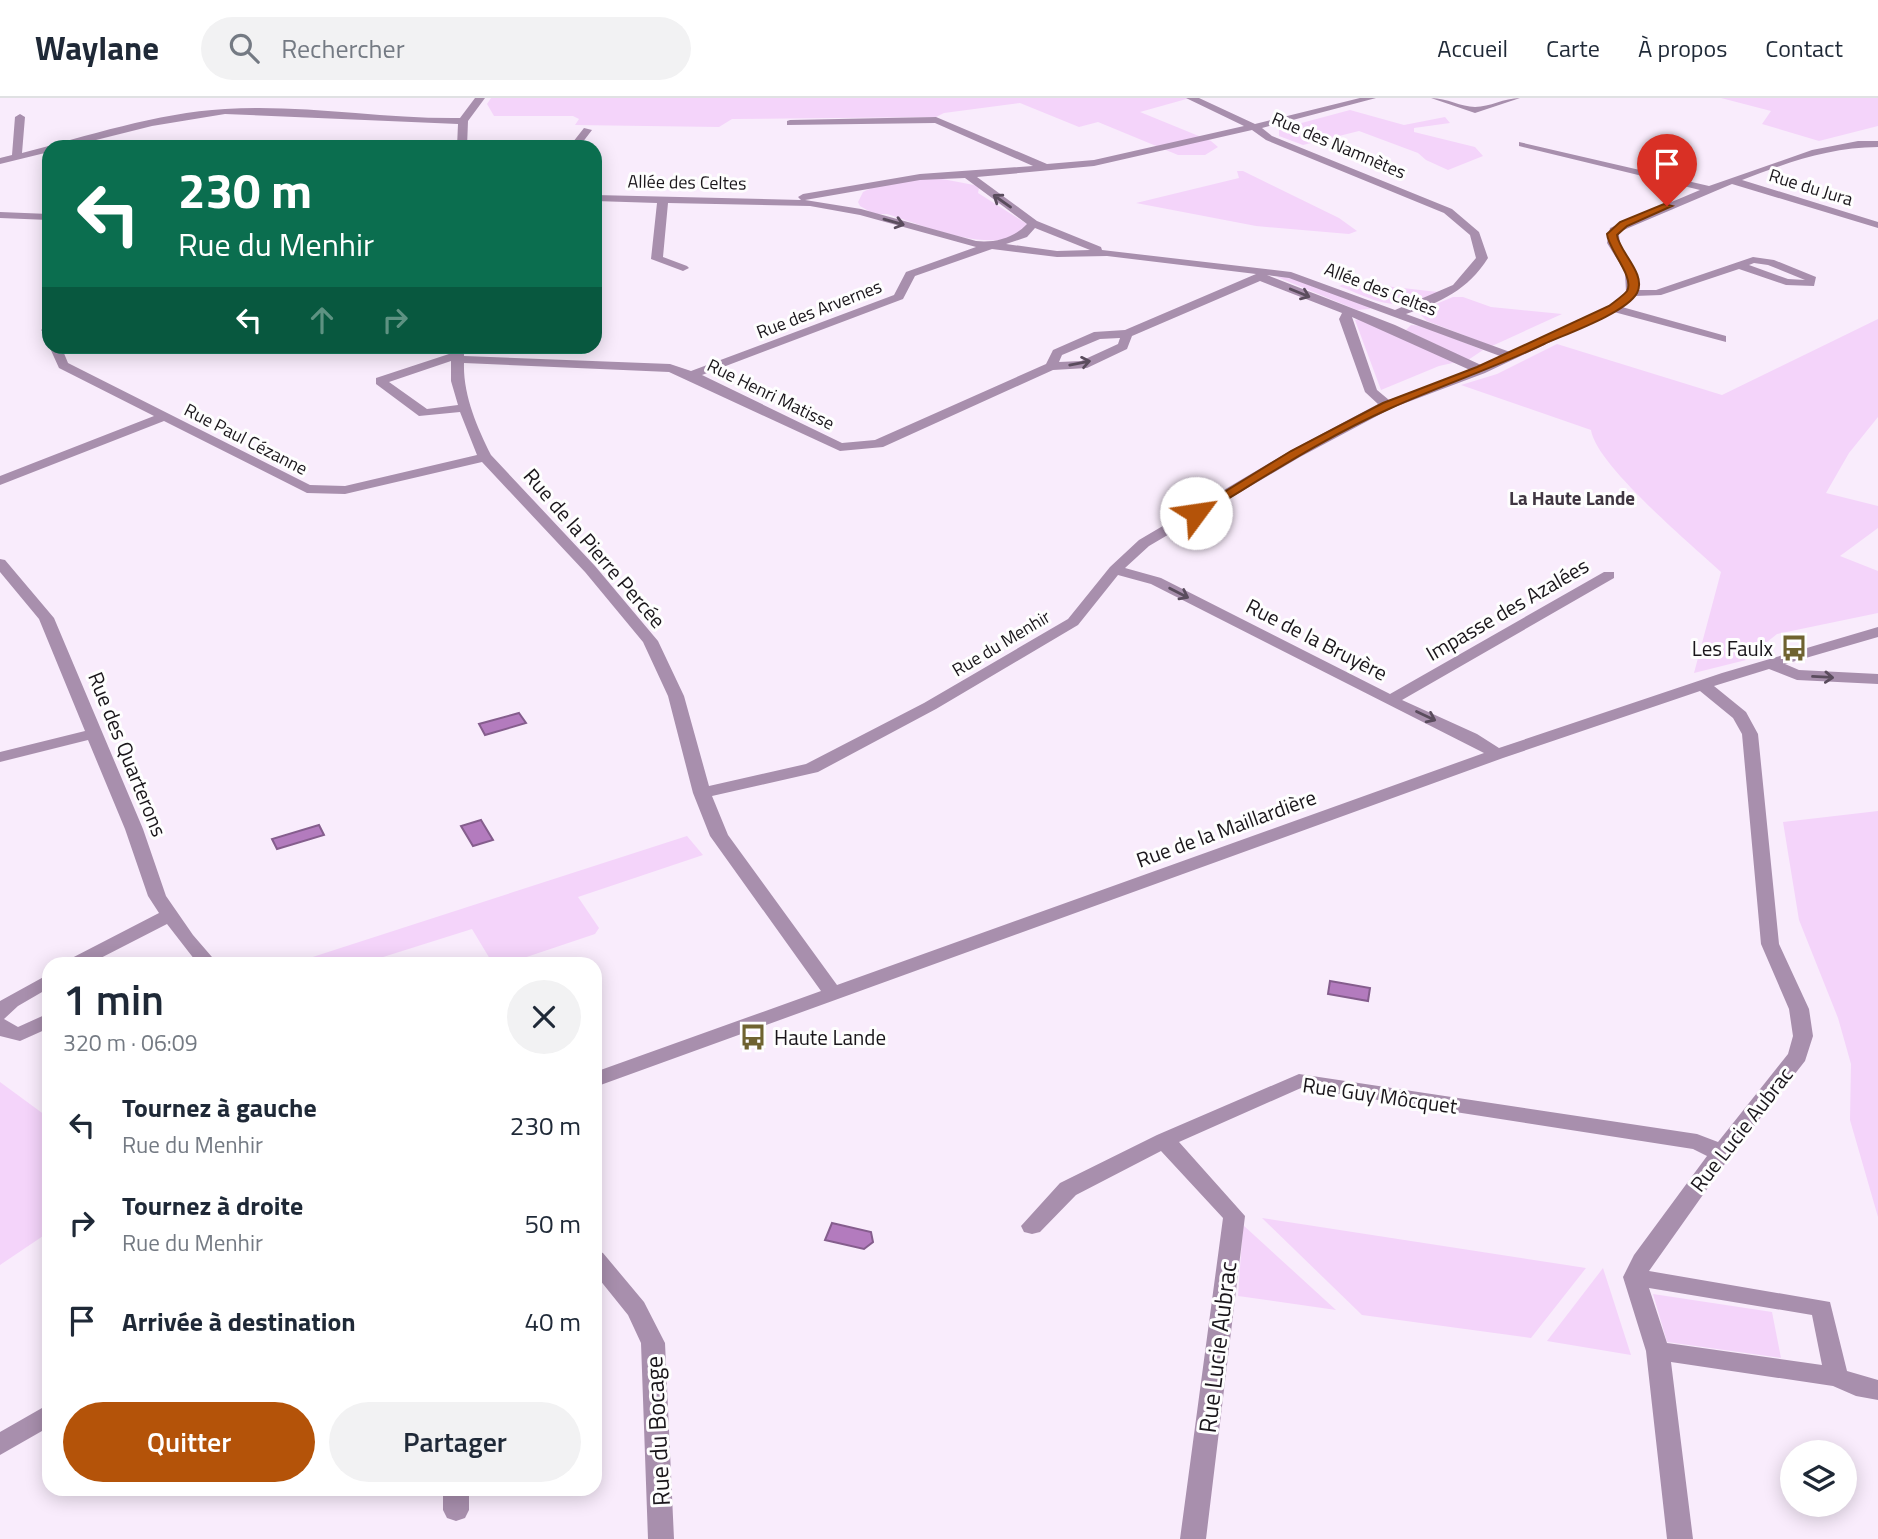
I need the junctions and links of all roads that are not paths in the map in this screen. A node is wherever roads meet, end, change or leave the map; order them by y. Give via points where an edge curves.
1 (480, 98) edge
2 (1191, 98) edge
3 (1371, 98) edge
4 (1436, 98) edge
5 (1469, 98) edge
6 (1515, 98) edge
7 (1491, 105) junction
8 (20, 117) dead end
9 (463, 121) junction
10 (790, 123) dead end
11 (1254, 127) junction
12 (587, 130) dead end
13 (1878, 135) edge
14 (87, 140) edge
15 (462, 140) edge
16 (577, 140) edge
17 (1857, 142) junction
18 (1523, 144) dead end
19 (1878, 144) edge
20 (42, 151) edge
21 (17, 157) junction
22 (0, 161) edge
23 (1045, 167) junction
24 (967, 174) junction
25 (1733, 181) junction
26 (859, 188) junction
27 (1710, 189) junction
28 (602, 198) edge
29 (663, 200) junction
30 (779, 200) junction
31 (851, 210) junction
32 (42, 217) edge
33 (0, 219) edge
34 (1032, 223) junction
35 (1878, 225) edge
36 (985, 246) junction
37 (1107, 253) junction
38 (1736, 264) junction
39 (683, 268) dead end
40 (1236, 268) junction
41 (1259, 276) junction
42 (1632, 293) junction
43 (1382, 307) junction
44 (1613, 308) junction
45 (1349, 312) junction
46 (1397, 313) junction
47 (1362, 317) junction
48 (1409, 318) junction
49 (1391, 328) junction
50 (1127, 334) junction
51 (1721, 339) dead end
52 (58, 354) edge
53 (458, 354) edge
54 (1510, 356) junction
55 (1051, 366) junction
56 (1481, 370) junction
57 (691, 375) junction
58 (1387, 405) junction
59 (465, 408) junction
60 (163, 417) junction
61 (485, 457) junction
62 (0, 481) edge
63 (0, 563) edge
64 (1115, 570) junction
65 (1609, 575) dead end
66 (1878, 632) edge
67 (1770, 664) junction
68 (1878, 679) edge
69 (1703, 685) junction
70 (1390, 700) junction
71 (95, 733) junction
72 (1497, 754) junction
73 (0, 757) edge
74 (702, 793) junction
75 (169, 916) junction
76 (89, 957) edge
77 (203, 957) edge
78 (42, 989) edge
79 (833, 994) junction
80 (0, 1014) edge
81 (42, 1023) edge
82 (0, 1025) edge
83 (602, 1077) edge
84 (1164, 1140) junction
85 (1721, 1153) junction
86 (1032, 1226) dead end
87 (602, 1267) edge
88 (1634, 1277) junction
89 (1658, 1351) junction
90 (1836, 1377) junction
91 (1878, 1390) edge
92 (42, 1418) edge
93 (0, 1445) edge
94 (661, 1539) edge
95 (1194, 1539) edge
96 (1680, 1539) edge

1 - 9 street
2 - 11 street
3 - 11 street
4 - 7 street via 1468,109
5 - 7 street
6 - 7 street
8 - 21 street
9 - 14 street via 206,113
9 - 15 street
10 - 23 street via 936,120
11 - 23 street, Rue des Namnètes via 1094,163
11 - 46 street, Rue des Namnètes via 1269,138 1438,205 1475,234 1482,258 1475,272 1459,288
12 - 16 street
13 - 17 street, Rue du Jura
17 - 19 street, Rue du Jura
17 - 25 street, Rue du Jura
18 - 27 street
20 - 21 street
21 - 22 street
23 - 24 street, Rue des Namnètes
24 - 26 street, Allée des Celtes
34 -> 24 street, Allée des Celtes
25 - 27 street, Rue du Jura
25 - 35 street, Rue du Jura
26 - 30 street, Allée des Celtes
26 - 31 street
27 - 42 street via 1614,230 1613,243 1633,277
28 - 29 street, Allée des Celtes
29 - 30 street, Allée des Celtes
29 - 39 street via 656,259
30 - 31 street, Allée des Celtes
31 -> 36 street, Allée des Celtes
32 - 33 street
34 - 36 street via 1023,235
34 - 37 street, Allée des Celtes
36 - 37 street, Allée des Celtes via 1057,254
36 - 57 street, Rue des Arvernes via 910,274 899,297
37 - 40 street, Allée des Celtes
38 - 38 street via 1799,284 1810,284 1812,279 1769,262
38 - 42 street via 1657,293
40 - 41 street, Allée des Celtes
40 - 43 street, Allée des Celtes via 1291,275
41 -> 45 street, Allée des Celtes
41 - 50 street, Rue Henri Matisse
42 - 44 street, Rue du Menhir
43 - 46 street, Allée des Celtes
43 - 47 street
44 - 51 street
44 - 54 street, Rue du Menhir
45 - 47 street, Allée des Celtes
45 - 58 street, Allée des Celtes via 1345,319 1371,392
46 - 48 street, Allée des Celtes
47 - 49 street, Allée des Celtes
48 - 49 street
48 - 54 street, Allée des Celtes
49 - 56 street, Allée des Celtes
50 - 55 street, Rue Henri Matisse via 1098,335 1057,353
55 -> 50 street, Rue Henri Matisse via 1083,365 1123,346
52 - 60 street, Rue Paul Cézanne via 63,365
53 - 57 street, Rue Henri Matisse via 670,368
53 - 59 street, Rue de la Pierre Percée via 457,381
53 - 59 street via 380,381 424,413
54 - 56 street, Rue du Menhir
55 - 57 street, Rue Henri Matisse via 878,444 841,447
56 - 58 street, Rue du Menhir
58 - 64 street, Rue du Menhir via 1144,543
59 - 61 street, Rue de la Pierre Percée
60 - 61 street, Rue Paul Cézanne via 307,489 345,491
60 - 62 street
61 - 74 street, Rue de la Pierre Percée via 650,641 676,696
63 - 71 street, Rue des Quarterons via 46,618
64 -> 70 street, Rue de la Bruyère via 1156,581
64 - 74 street, Rue du Menhir via 1073,622 930,706 812,768
65 - 70 street, Impasse des Azalées
66 - 67 street, Rue de la Maillardière
67 -> 68 street via 1797,675
67 - 69 street, Rue de la Maillardière
69 - 72 street, Rue de la Maillardière
69 - 85 street, Rue Lucie Aubrac via 1740,715 1750,734 1770,944 1800,1009 1803,1037 1798,1056
70 -> 72 street, Rue de la Bruyère
71 - 73 street
71 - 75 street, Rue des Quarterons via 157,896
72 - 79 street, Rue de la Maillardière
74 - 79 street, Rue de la Pierre Percée via 719,836
75 - 76 street
75 - 77 street, Rue des Quarterons
78 - 80 street via 11,1001
79 - 83 street, Rue de la Maillardière
81 - 82 street via 20,1034
84 - 85 street, Rue Guy Môcquet via 1299,1081 1697,1142
84 - 86 street, Rue Guy Môcquet via 1068,1189
84 - 95 street, Rue Lucie Aubrac via 1234,1216
85 - 88 street, Rue Lucie Aubrac
87 - 94 street, Rue du Bocage via 626,1293 653,1343
88 - 89 street
88 - 90 street via 1822,1308
89 - 90 street
89 - 96 street
90 - 91 street
92 - 93 street

